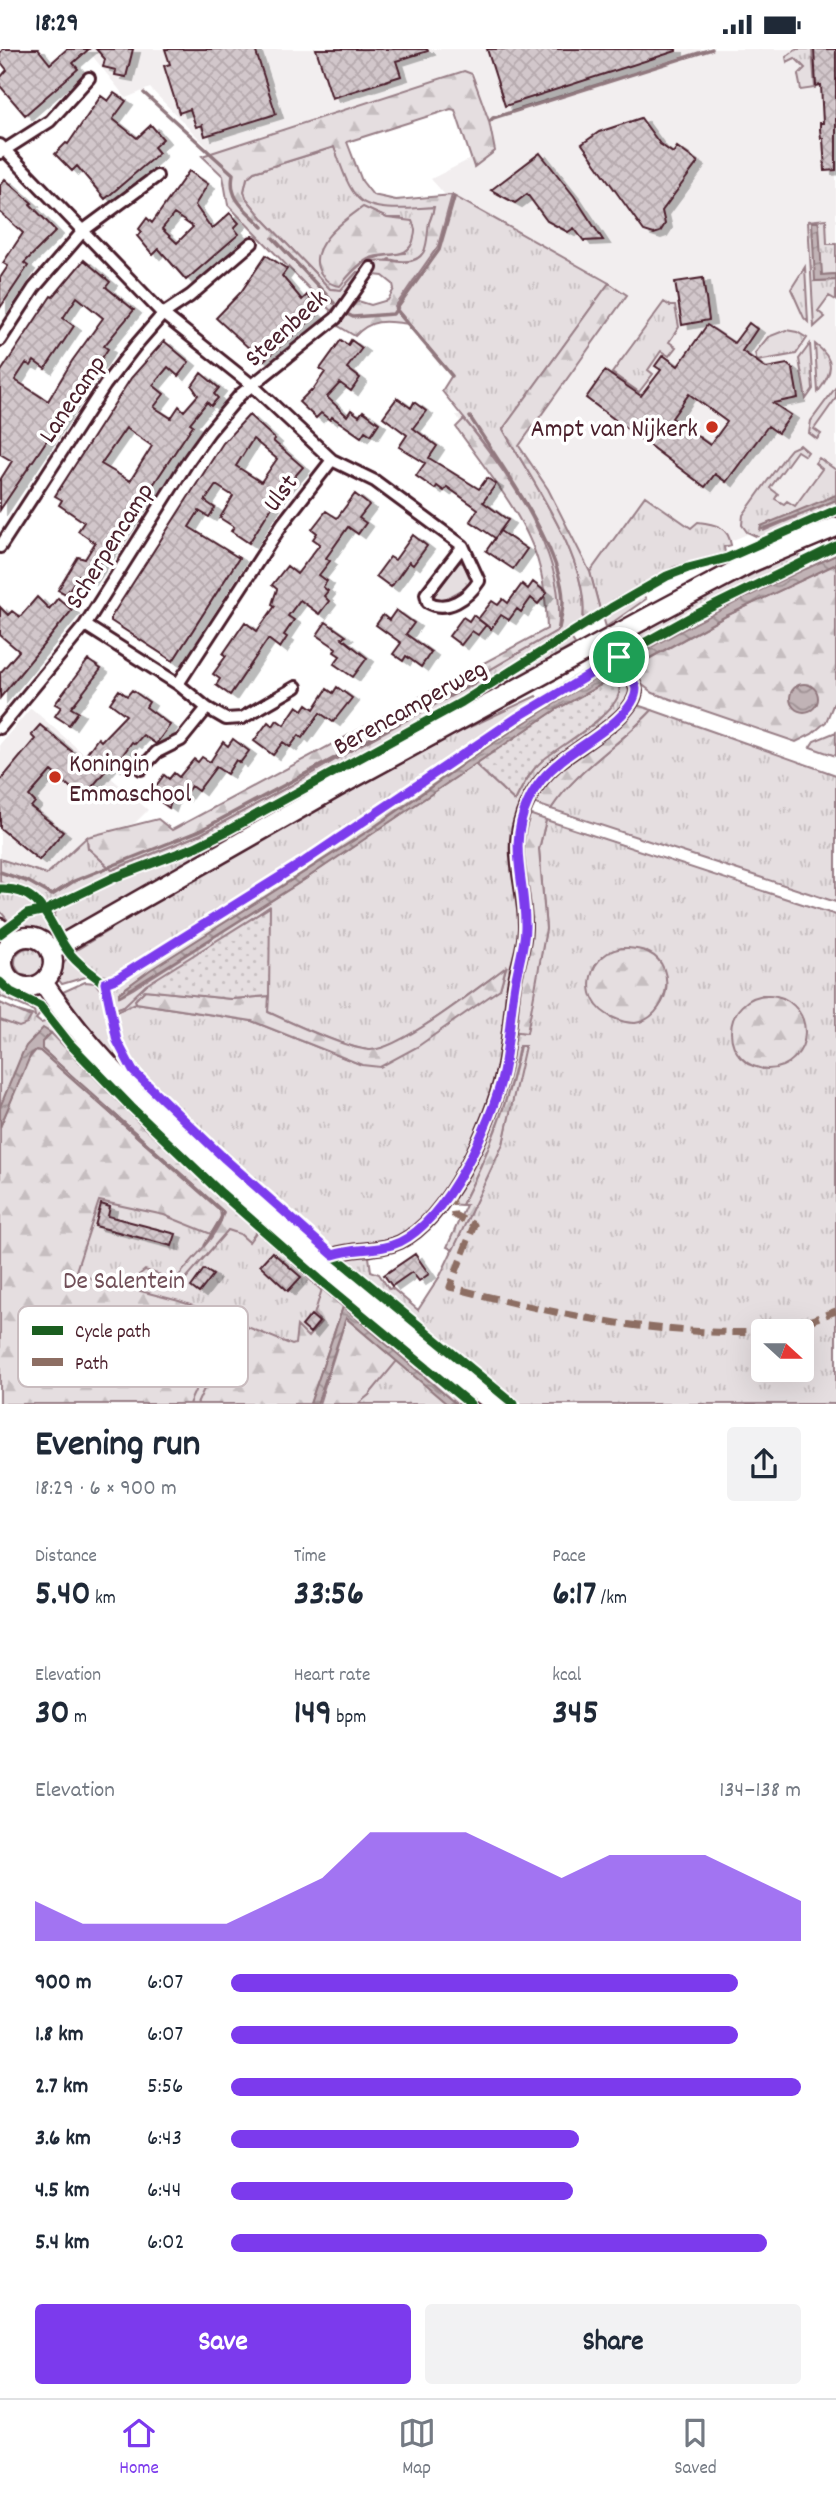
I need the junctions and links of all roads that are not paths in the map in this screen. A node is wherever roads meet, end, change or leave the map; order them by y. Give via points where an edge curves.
1 (89, 78) dead end
2 (1, 149) edge
3 (157, 176) dead end
4 (84, 230) junction
5 (252, 243) dead end
6 (371, 268) dead end
7 (163, 314) junction
8 (0, 340) edge
9 (253, 386) junction
10 (331, 460) junction
11 (836, 527) edge
12 (463, 546) junction
13 (0, 547) edge
14 (85, 625) junction
15 (609, 639) junction
16 (178, 684) junction
17 (296, 687) dead end
18 (207, 708) junction
19 (0, 728) edge
20 (141, 769) dead end
21 (0, 927) edge
22 (13, 943) junction
23 (50, 951) junction
24 (43, 982) junction
25 (325, 1266) junction
26 (495, 1404) edge

1 - 2 street, Steenbeek via 50,121
2 - 4 street, Steenbeek
3 - 4 street
4 - 7 street, Steenbeek
4 - 8 street via 34,288
5 - 7 street
6 - 9 street, Steenbeek via 336,318
7 - 9 street, Steenbeek
7 - 13 street, Lanecamp via 105,385
9 - 10 street, Steenbeek
9 - 14 street, Scherpencamp via 240,395 189,460
10 - 12 street, Ulst via 375,481
10 - 16 street, Ulst via 283,523
11 - 15 main road, Berencamperweg via 750,563
12 - 12 street, Ulst via 479,581 469,596 435,606 426,594
14 - 16 street
14 - 19 street, Scherpencamp
15 - 23 main road, Berencamperweg
15 - 25 street via 636,691 600,734 553,768 522,815 517,857 525,916 523,950 502,1074 488,1119 435,1213 414,1233 391,1245 341,1252
16 - 18 street
17 - 18 street via 242,718 226,719
18 - 20 street via 181,740 158,752
21 - 22 street
22 - 23 main road via 21,938 38,939
22 - 24 main road via 5,955 8,976 21,986
23 - 24 main road via 52,969
24 - 25 main road via 134,1090
25 - 26 main road

